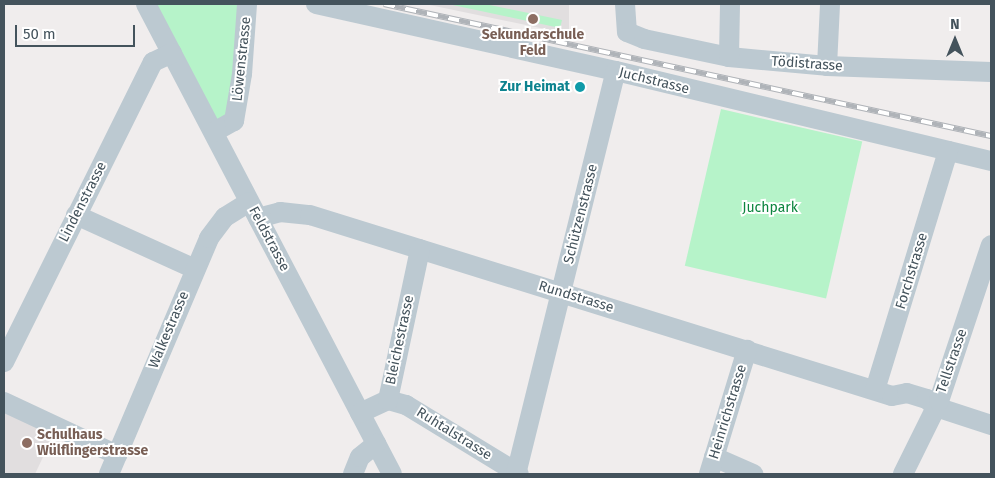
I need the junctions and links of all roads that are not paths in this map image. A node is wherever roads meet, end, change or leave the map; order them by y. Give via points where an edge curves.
1 (146, 4) edge
2 (247, 4) edge
3 (316, 4) edge
4 (625, 4) edge
5 (730, 4) edge
6 (830, 4) edge
7 (172, 53) junction
8 (729, 57) junction
9 (827, 66) junction
10 (616, 71) junction
11 (991, 72) edge
12 (214, 132) junction
13 (948, 150) junction
14 (991, 161) edge
15 (253, 210) junction
16 (76, 215) junction
17 (991, 245) edge
18 (420, 249) junction
19 (195, 269) junction
20 (561, 293) junction
21 (747, 350) junction
22 (4, 362) edge
23 (884, 393) junction
24 (388, 400) junction
25 (4, 402) edge
26 (936, 407) junction
27 (360, 413) junction
28 (991, 425) edge
29 (376, 444) junction
30 (117, 455) junction
31 (711, 466) edge
32 (109, 474) edge
33 (354, 474) edge
34 (392, 474) edge
35 (517, 474) edge
36 (753, 474) edge
37 (903, 474) edge

1 - 7 street, Feldstrasse
2 - 12 street, Löwenstrasse via 242,74 234,121
3 - 10 street, Juchstrasse
4 - 8 street, Tödistrasse via 627,32 644,39
5 - 8 street
6 - 9 street
7 - 12 street, Feldstrasse
7 - 16 street, Lindenstrasse via 154,62
8 - 9 street, Tödistrasse
9 - 11 street, Tödistrasse
10 - 13 street, Juchstrasse
10 - 20 street, Schützenstrasse
12 - 15 street, Feldstrasse
13 - 14 street, Juchstrasse
13 - 23 street, Forchstrasse
15 - 18 street, Rundstrasse via 301,212
15 - 19 street, Walkestrasse via 231,212 216,227
15 - 27 street, Feldstrasse
16 - 19 street
16 - 22 street, Lindenstrasse
17 - 26 street, Tellstrasse
18 - 20 street, Rundstrasse
18 - 24 street, Bleichestrasse
19 - 30 street, Walkestrasse
20 - 21 street, Rundstrasse
20 - 35 street, Schützenstrasse
21 - 23 street, Rundstrasse
21 - 31 street, Heinrichstrasse
23 - 26 street, Rundstrasse via 901,405 920,411
24 - 27 street, Bleichestrasse
24 - 35 street, Ruhtalstrasse via 406,405
25 - 30 street
26 - 28 street, Rundstrasse
26 - 37 street, Tellstrasse
27 - 29 street, Feldstrasse
29 - 33 street via 360,457
29 - 34 street, Feldstrasse
30 - 32 street, Walkestrasse
31 - 36 street

